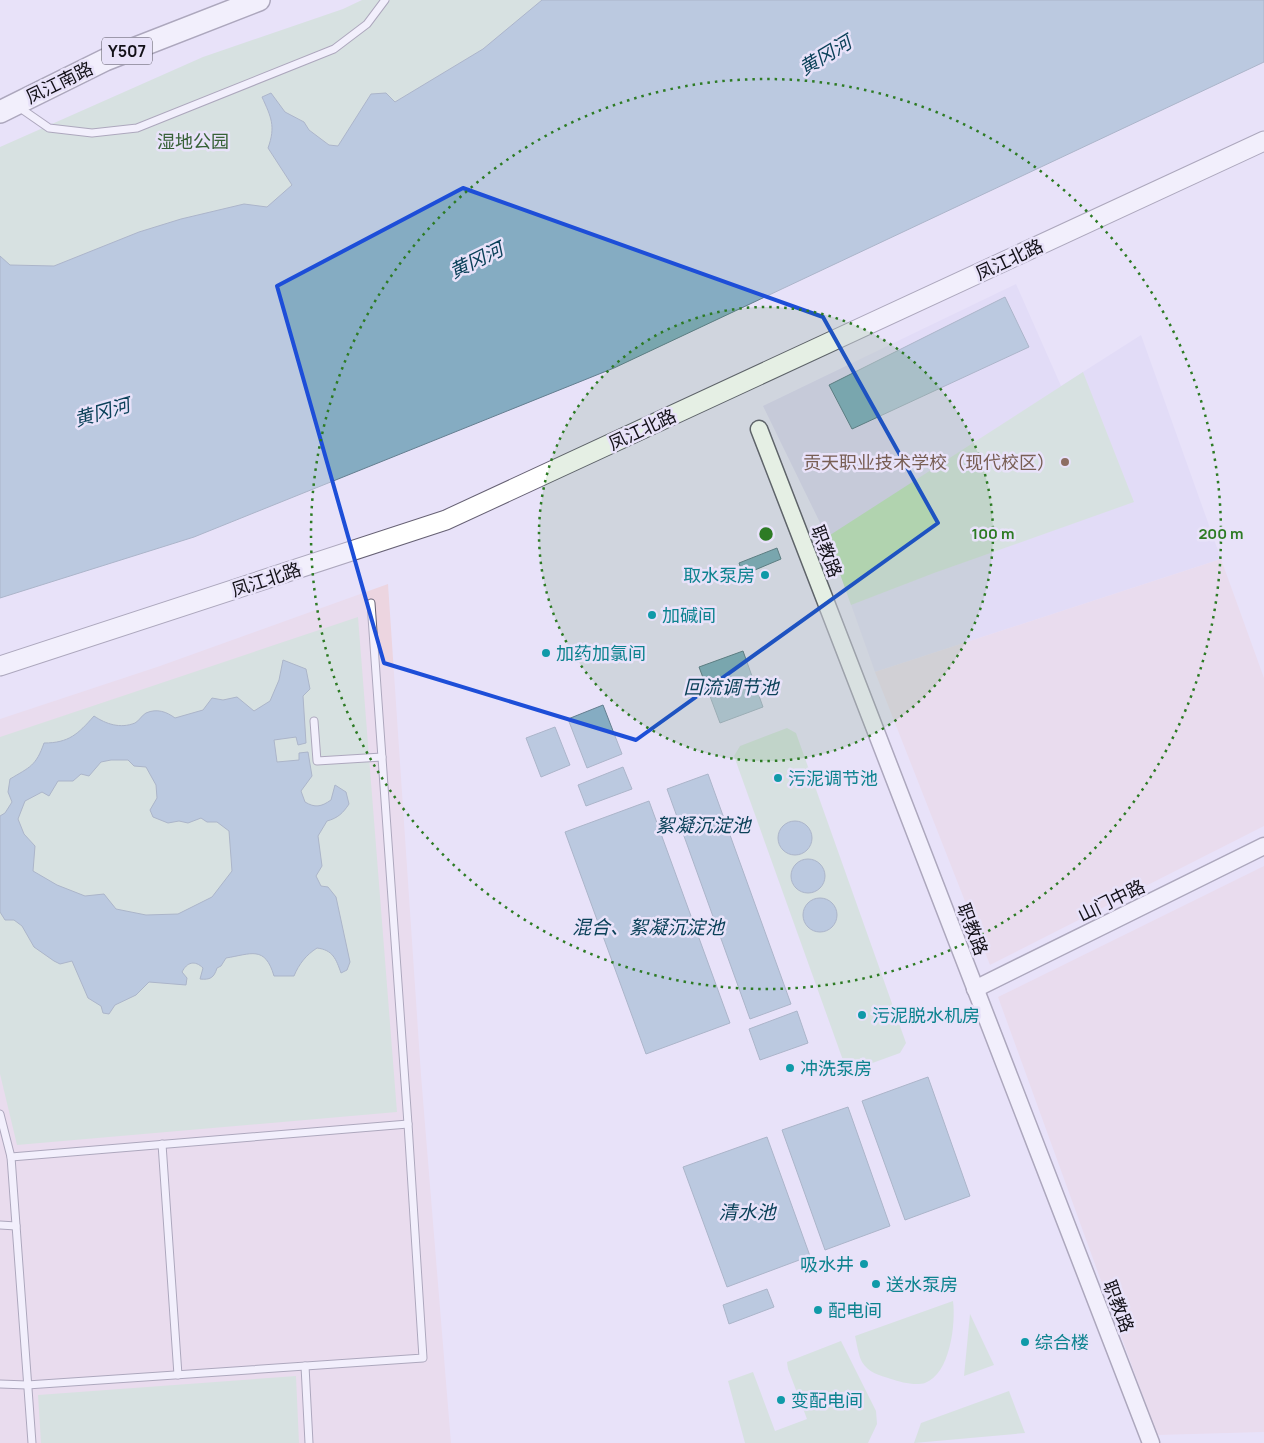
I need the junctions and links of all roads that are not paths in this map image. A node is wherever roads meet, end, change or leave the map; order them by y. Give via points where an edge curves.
1 (259, 0) edge
2 (385, 0) edge
3 (23, 110) dead end
4 (0, 112) edge
5 (1264, 141) edge
6 (759, 428) dead end
7 (371, 603) dead end
8 (0, 666) edge
9 (314, 721) dead end
10 (382, 757) junction
11 (1264, 846) edge
12 (975, 989) junction
13 (0, 1114) edge
14 (408, 1124) junction
15 (162, 1144) junction
16 (11, 1157) junction
17 (0, 1225) edge
18 (16, 1226) junction
19 (305, 1366) junction
20 (178, 1375) junction
21 (0, 1384) edge
22 (27, 1384) junction
23 (32, 1443) edge
24 (310, 1443) edge
25 (1151, 1443) edge

1 - 4 main road, 凤江南路 / Y507 via 105,60
2 - 3 lane via 367,24 334,49 137,128 92,133 49,128
5 - 8 main road, 凤江北路 via 446,520
6 - 12 street, 职教路
7 - 10 lane
9 - 10 lane via 317,761
10 - 14 lane
11 - 12 street, 山门中路
12 - 25 street, 职教路
13 - 16 lane
14 - 15 lane
14 - 19 lane via 423,1358
15 - 16 lane
15 - 20 lane
16 - 18 lane
17 - 18 lane
18 - 22 lane
19 - 20 lane
19 - 24 lane
20 - 22 lane
21 - 22 lane
22 - 23 lane

